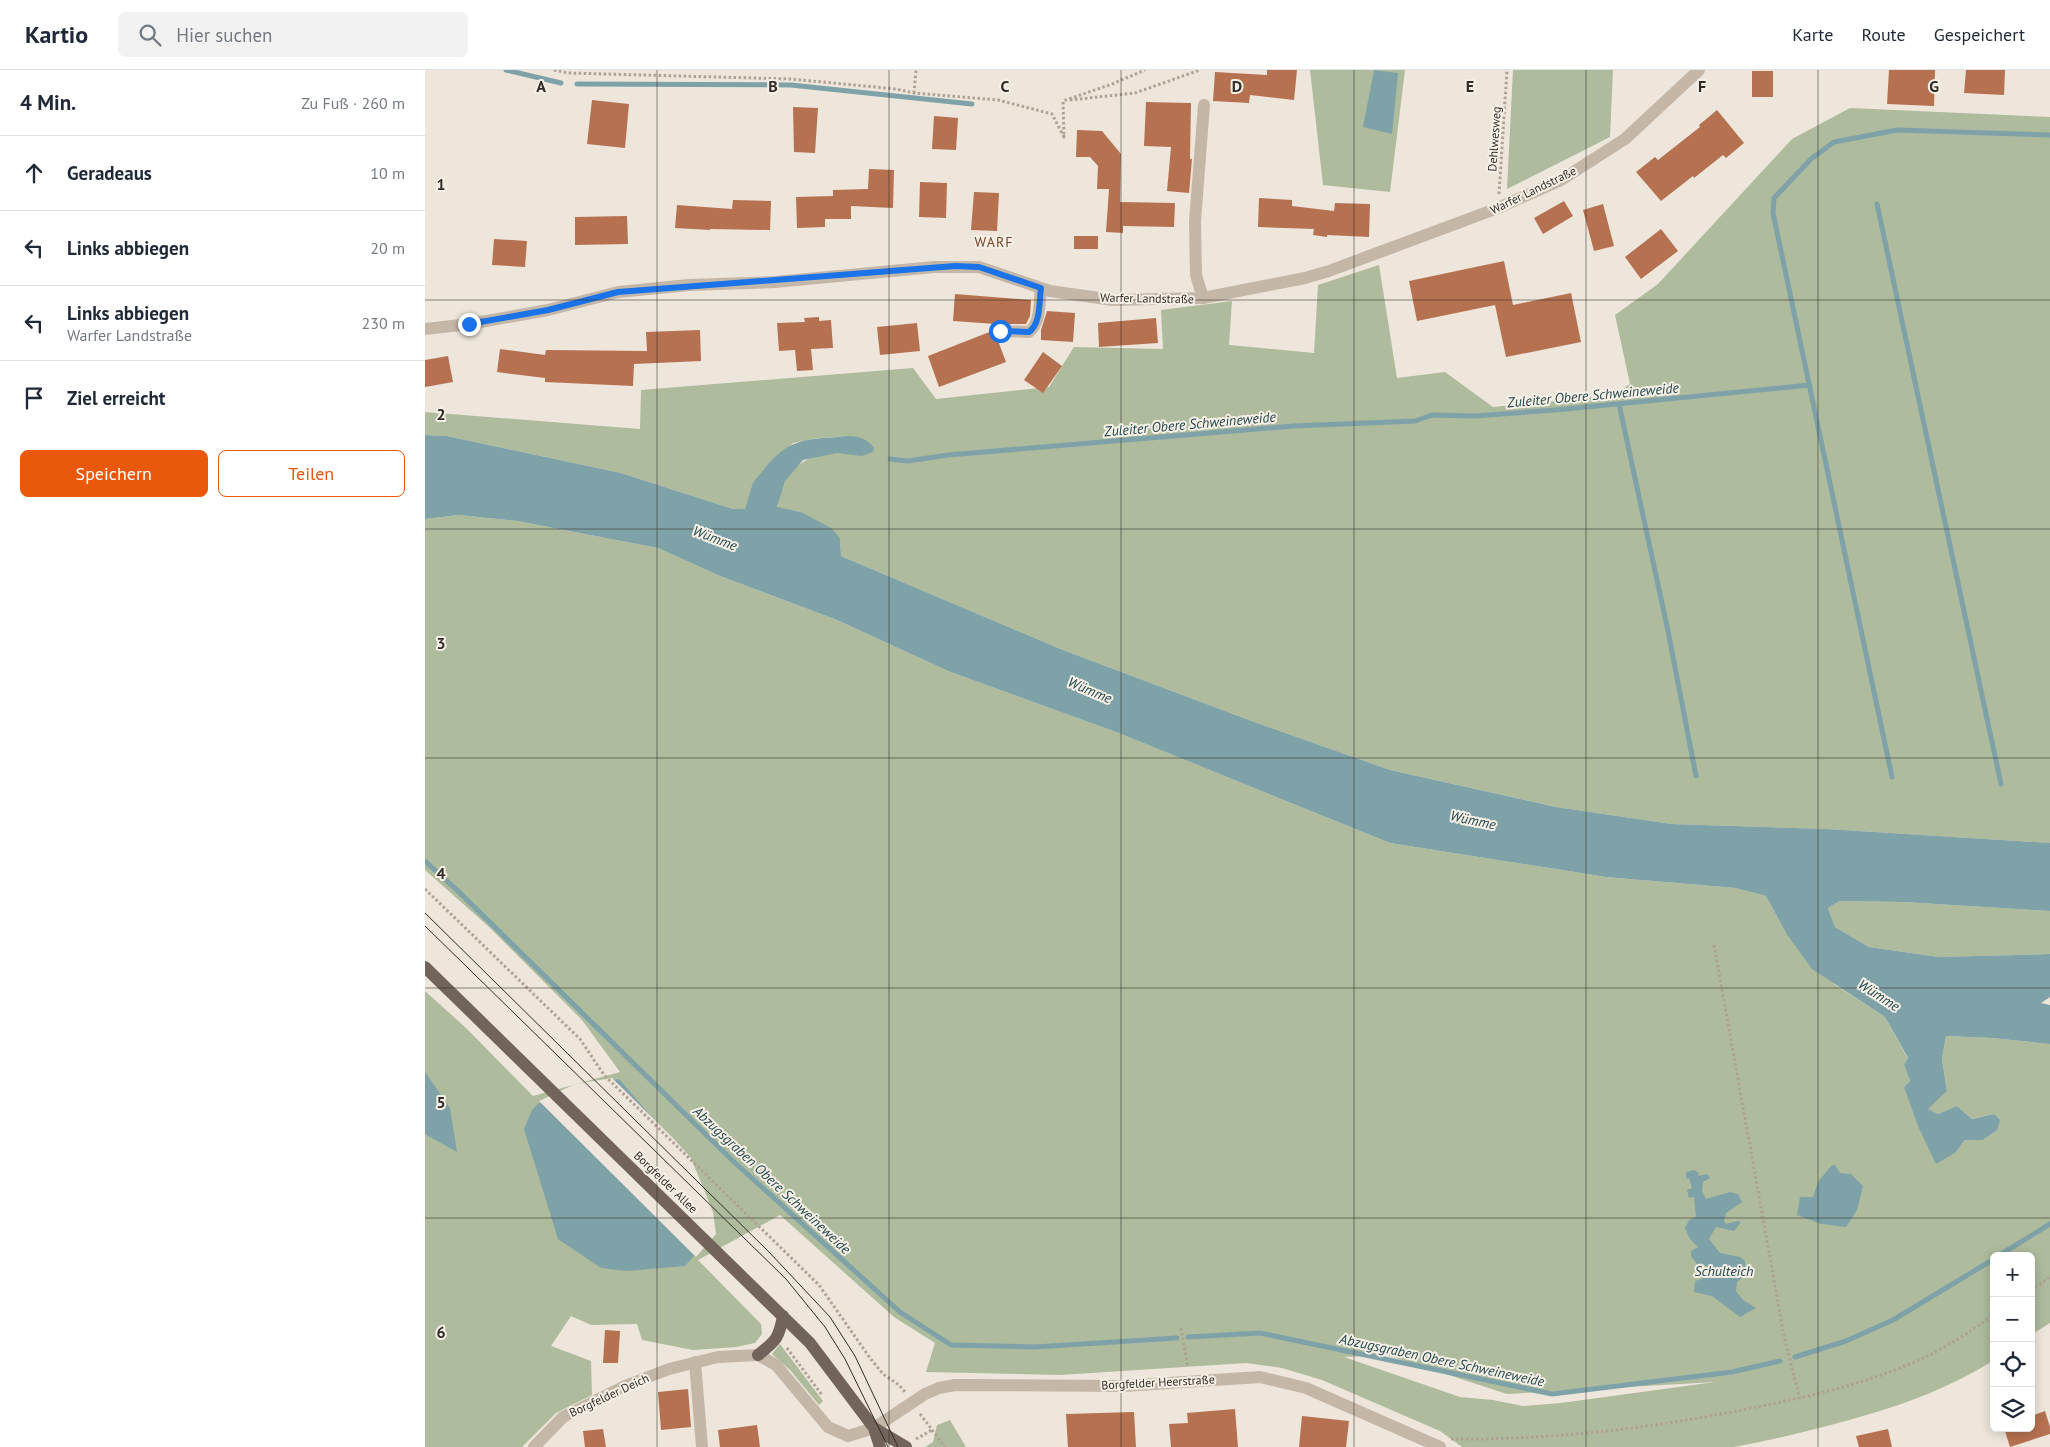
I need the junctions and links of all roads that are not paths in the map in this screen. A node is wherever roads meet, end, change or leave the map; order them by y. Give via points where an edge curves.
1 (1699, 70) edge
2 (1203, 105) dead end
3 (1041, 288) junction
4 (1203, 298) junction
5 (425, 329) edge
6 (1000, 331) dead end
7 (425, 967) edge
8 (783, 1316) junction
9 (759, 1355) junction
10 (695, 1362) junction
11 (874, 1428) junction
12 (534, 1447) edge
13 (702, 1447) edge
14 (880, 1447) edge
15 (906, 1447) edge
16 (1440, 1447) edge

1 - 4 street, Warfer Landstraße via 1625,139 1561,180 1498,208 1329,271
2 - 4 street via 1195,220 1196,275
3 - 4 street, Warfer Landstraße via 1113,300
3 - 5 street, Warfer Landstraße via 979,267 934,267 618,292 548,310
3 - 6 street via 1034,328 1029,332
7 - 8 main road, Borgfelder Allee
8 - 9 main road via 780,1334
8 - 11 main road, Borgfelder Allee via 810,1343
9 - 10 street, Borgfelder Deich
9 - 11 street via 776,1365 828,1427 848,1436
10 - 12 street, Borgfelder Deich via 625,1386 563,1417
10 - 13 street
11 - 14 main road, Borgfelder Allee
11 - 15 main road, Borgfelder Allee
11 - 16 street, Borgfelder Heerstraße via 939,1388 955,1385 1124,1386 1260,1377 1306,1388

